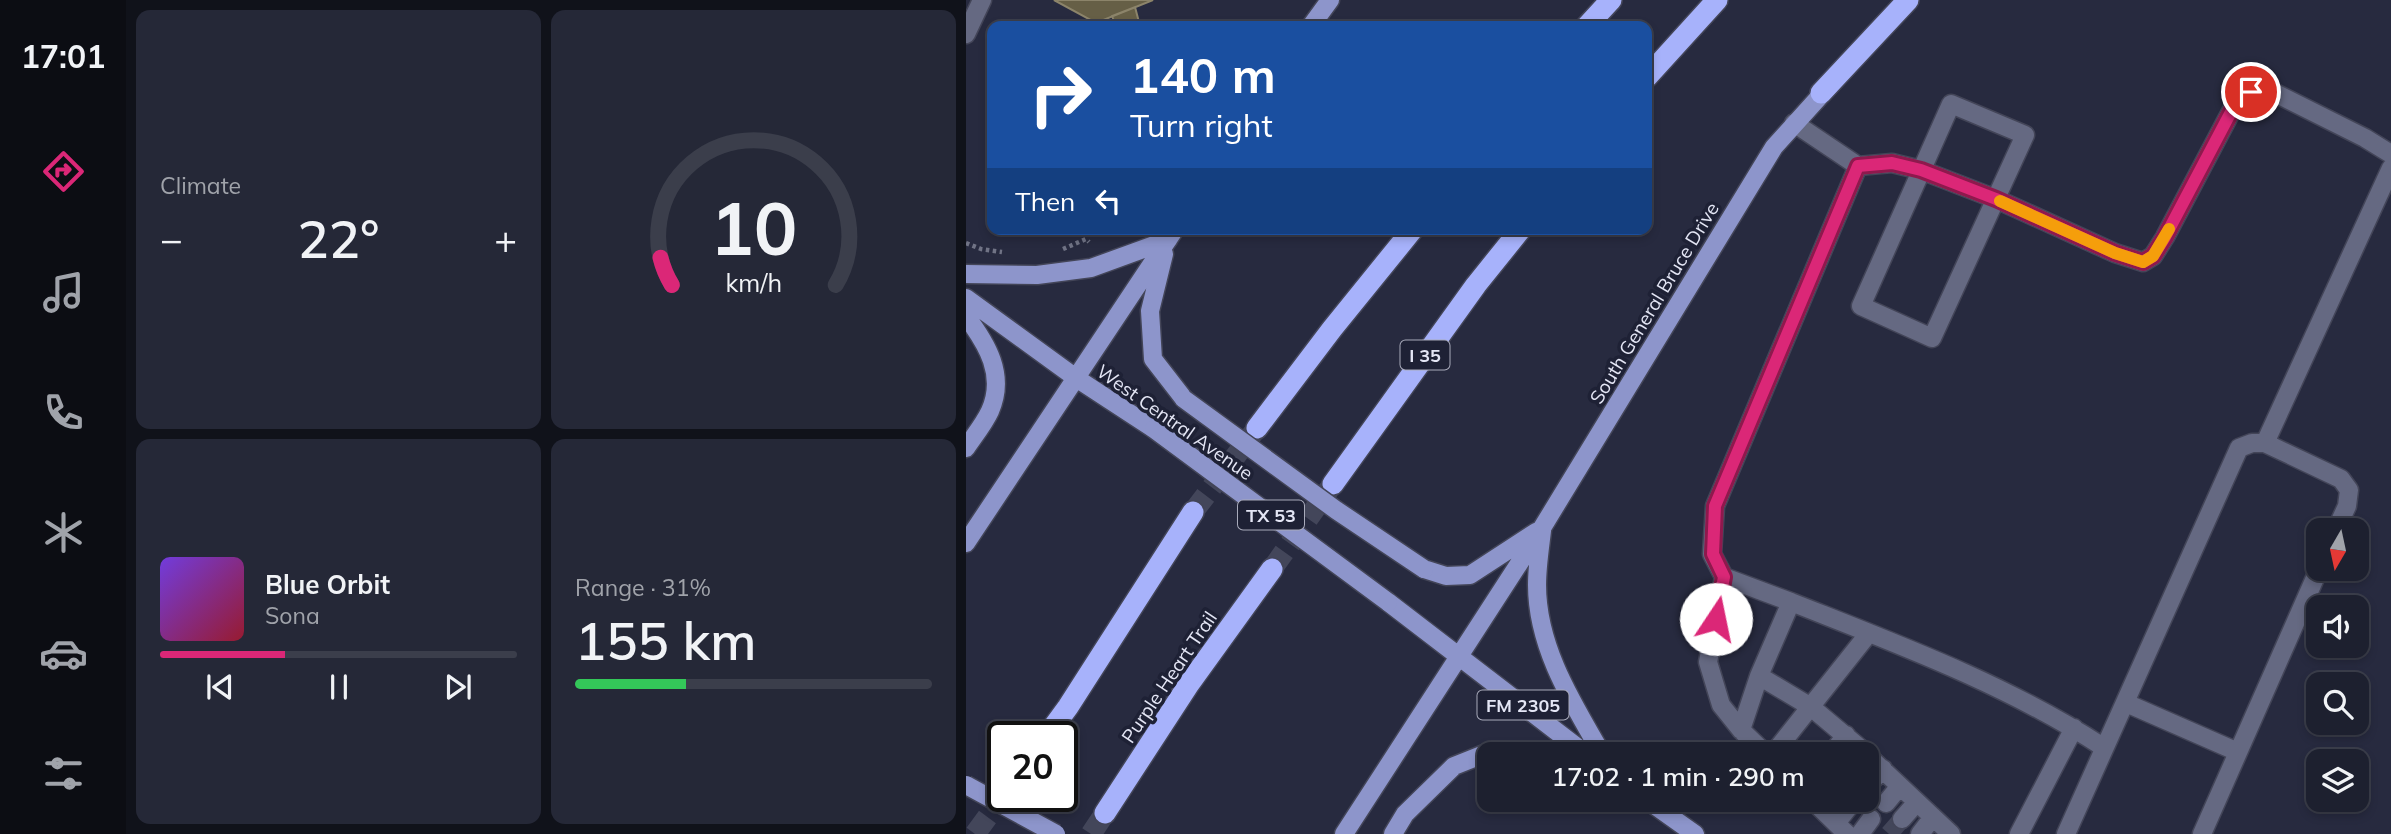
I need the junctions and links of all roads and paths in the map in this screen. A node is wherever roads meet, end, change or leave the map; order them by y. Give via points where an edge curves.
1 (982, 0) edge
2 (1330, 0) edge
3 (1611, 0) edge
4 (1717, 0) edge
5 (1908, 0) edge
6 (1919, 0) edge
7 (1315, 21) edge
8 (1592, 21) edge
9 (966, 34) edge
10 (1652, 72) edge
11 (1821, 93) junction
12 (1794, 123) junction
13 (2391, 154) edge
14 (1858, 166) junction
15 (2391, 168) edge
16 (1921, 170) junction
17 (1996, 199) junction
18 (1171, 235) edge
19 (1408, 235) edge
20 (1516, 235) edge
21 (1089, 242) dead end
22 (966, 243) edge
23 (1057, 250) dead end
24 (1003, 253) dead end
25 (966, 274) edge
26 (966, 298) edge
27 (966, 316) edge
28 (1076, 377) junction
29 (1257, 428) tunnel mouth
30 (2265, 443) junction
31 (966, 448) edge
32 (1333, 484) tunnel mouth
33 (1193, 512) tunnel mouth
34 (2342, 518) edge
35 (1542, 528) junction
36 (966, 544) edge
37 (1272, 569) tunnel mouth
38 (1724, 577) junction
39 (2314, 581) edge
40 (1790, 601) junction
41 (1869, 633) junction
42 (1461, 657) junction
43 (1759, 676) junction
44 (2126, 703) junction
45 (1811, 707) junction
46 (1058, 721) edge
47 (2074, 728) junction
48 (1741, 730) junction
49 (1846, 735) junction
50 (1571, 742) edge
51 (1595, 742) edge
52 (1754, 742) edge
53 (1783, 742) edge
54 (1841, 742) edge
55 (1853, 742) edge
56 (2104, 747) junction
57 (2238, 752) junction
58 (1477, 757) edge
59 (1879, 766) edge
60 (1883, 769) junction
61 (1879, 773) edge
62 (966, 785) edge
63 (1900, 786) junction
64 (1917, 802) junction
65 (1886, 803) tunnel mouth
66 (1664, 812) edge
67 (1826, 812) edge
68 (1849, 812) edge
69 (1105, 813) tunnel mouth
70 (1933, 817) junction
71 (1871, 819) dead end
72 (1902, 819) tunnel mouth
73 (1842, 829) edge
74 (1056, 834) edge
75 (1343, 834) edge
76 (1393, 834) edge
77 (1695, 834) edge
78 (1860, 834) edge
79 (1920, 834) edge
80 (1951, 834) edge
81 (2019, 834) edge
82 (2066, 834) edge
83 (2202, 834) edge

1 - 9 street
2 - 7 main road
3 - 8 highway
4 - 10 highway
5 - 11 highway
6 - 11 main road, South General Bruce Drive
11 - 12 main road, South General Bruce Drive
12 - 14 street
12 - 35 main road, South General Bruce Drive via 1774,147
13 - 17 street via 2269,90 2251,92 2232,110 2165,237 2153,256 2143,262
14 - 16 street via 1892,163
14 - 38 street via 1715,506 1713,554
15 - 30 street
16 - 17 street
16 - 17 street via 1951,104 2025,135
16 - 17 street via 1861,306 1932,338
18 - 25 main road via 1091,268 1037,275
18 - 28 main road
18 - 35 main road, bridge via 1150,311 1153,359 1184,399 1424,569 1446,576 1470,575
19 - 29 highway
20 - 32 highway, I 35
21 - 23 path via 1086,239
22 - 24 path
26 - 28 main road, West Central Avenue / TX 53
27 - 31 main road via 985,341 996,368 991,410
28 - 36 main road
28 - 42 main road, West Central Avenue / TX 53, bridge via 1154,429
30 - 34 street via 2341,479 2349,490
30 - 44 street via 2239,448
33 - 46 highway
35 - 42 main road, South General Bruce Drive
35 - 51 main road via 1537,586 1545,638
37 - 69 highway, Purple Heart Trail via 1189,684
38 - 40 street
38 - 48 street via 1708,662 1721,705
39 - 57 street
40 - 41 street
40 - 43 street
41 - 45 street
41 - 47 street via 1995,686
42 - 50 main road, FM 2305
42 - 75 main road, South General Bruce Drive
43 - 45 street
43 - 48 street
44 - 56 street
44 - 57 street
45 - 49 street
45 - 53 street
47 - 56 street
47 - 81 street
48 - 52 street
49 - 54 street
49 - 55 street
56 - 82 street
57 - 83 street
58 - 76 main road via 1454,766 1405,814
59 - 60 street
60 - 61 street
60 - 63 street
62 - 74 main road, bridge
63 - 64 street
63 - 65 street
64 - 70 street
64 - 72 street
66 - 77 main road
67 - 73 street
68 - 73 street
70 - 79 street
70 - 80 street
71 - 78 street

